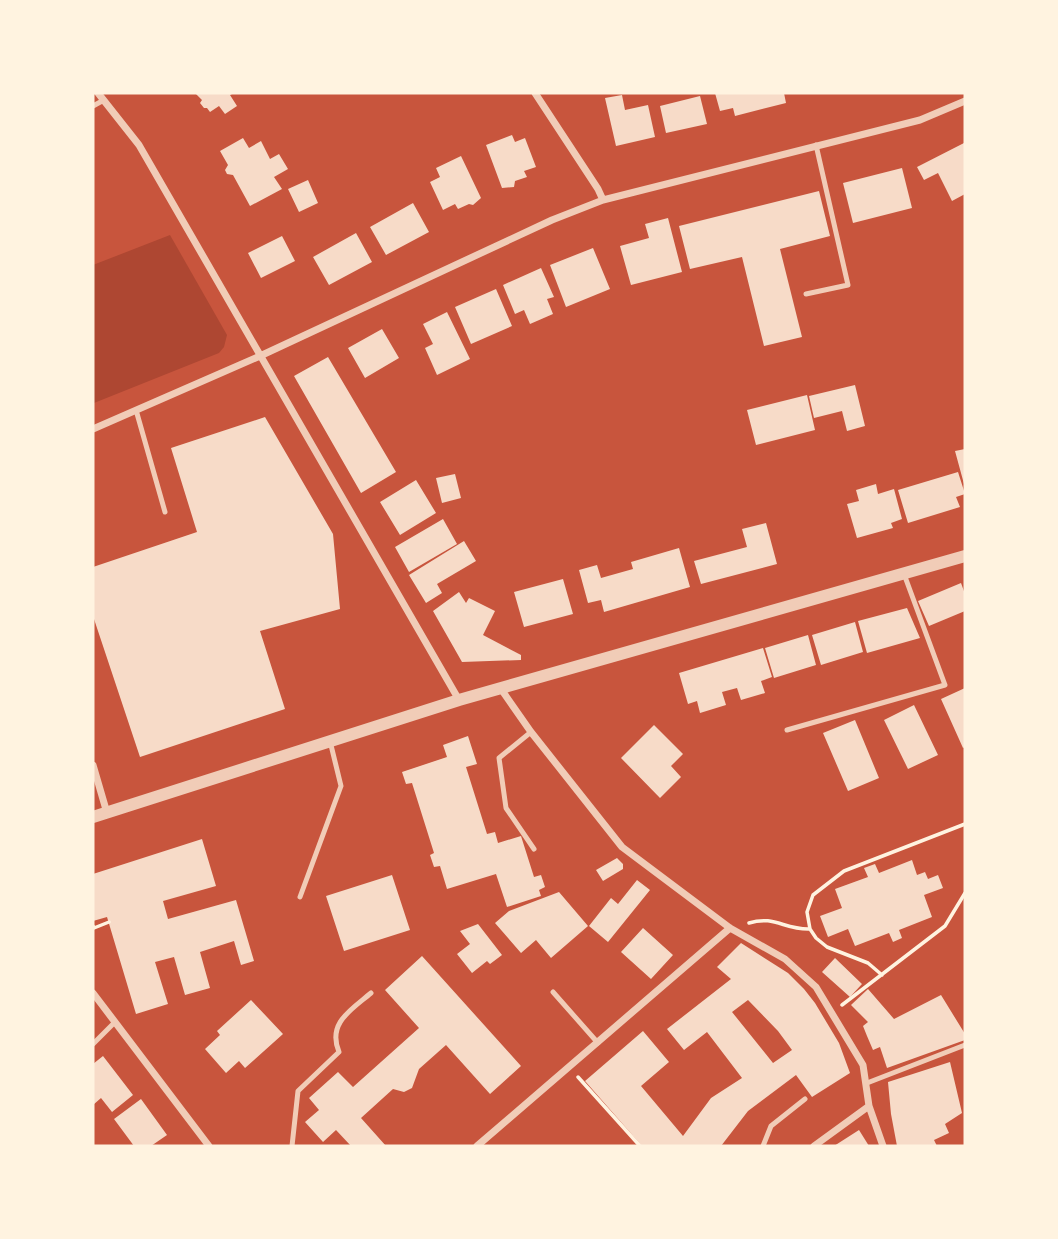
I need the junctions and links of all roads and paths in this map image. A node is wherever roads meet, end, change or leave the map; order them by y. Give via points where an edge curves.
1 (98, 93) edge
2 (535, 93) edge
3 (104, 100) junction
4 (965, 101) edge
5 (93, 106) edge
6 (816, 145) junction
7 (603, 200) junction
8 (806, 294) dead end
9 (260, 356) junction
10 (136, 410) junction
11 (93, 429) edge
12 (165, 512) dead end
13 (965, 556) edge
14 (904, 573) junction
15 (501, 689) junction
16 (459, 700) junction
17 (786, 730) dead end
18 (531, 732) junction
19 (330, 741) junction
20 (93, 765) edge
21 (107, 813) junction
22 (93, 817) edge
23 (965, 824) edge
24 (534, 849) dead end
25 (965, 893) edge
26 (300, 897) dead end
27 (109, 922) dead end
28 (750, 923) dead end
29 (93, 928) edge
30 (730, 928) junction
31 (810, 929) junction
32 (882, 975) junction
33 (553, 992) dead end
34 (93, 993) edge
35 (371, 993) dead end
36 (832, 1012) junction
37 (115, 1022) junction
38 (598, 1043) junction
39 (93, 1044) edge
40 (965, 1045) edge
41 (570, 1068) junction
42 (867, 1083) junction
43 (805, 1100) dead end
44 (869, 1106) junction
45 (209, 1146) edge
46 (292, 1146) edge
47 (477, 1146) edge
48 (640, 1146) edge
49 (763, 1146) edge
50 (814, 1146) edge
51 (883, 1146) edge

1 - 3 street
2 - 7 street
3 - 5 lane
3 - 9 street via 139,145
4 - 6 street via 920,120
6 - 7 street
6 - 8 lane via 848,285
7 - 9 street
9 - 10 street
9 - 16 street
10 - 11 street
10 - 12 lane
13 - 14 street
14 - 15 street
14 - 17 lane via 945,685
15 - 16 street
15 - 18 street
16 - 19 street
18 - 24 lane via 499,758 506,808
18 - 30 street via 622,847
19 - 21 street
19 - 26 lane via 341,786
20 - 21 street
21 - 22 street
23 - 31 path via 844,871 813,895 807,912
25 - 32 path via 945,926
27 - 29 path
28 - 31 path via 764,919
30 - 36 street via 785,959 816,987
30 - 38 street
31 - 32 path via 827,947 869,963
32 - 36 path
33 - 38 lane
34 - 37 street
35 - 46 lane via 340,1021 334,1040 339,1052 298,1091
36 - 42 street via 863,1065
37 - 39 lane
37 - 45 street
38 - 41 street
40 - 42 lane
41 - 47 street
41 - 48 path
42 - 44 street
43 - 49 lane via 771,1126
44 - 50 street
44 - 51 street

